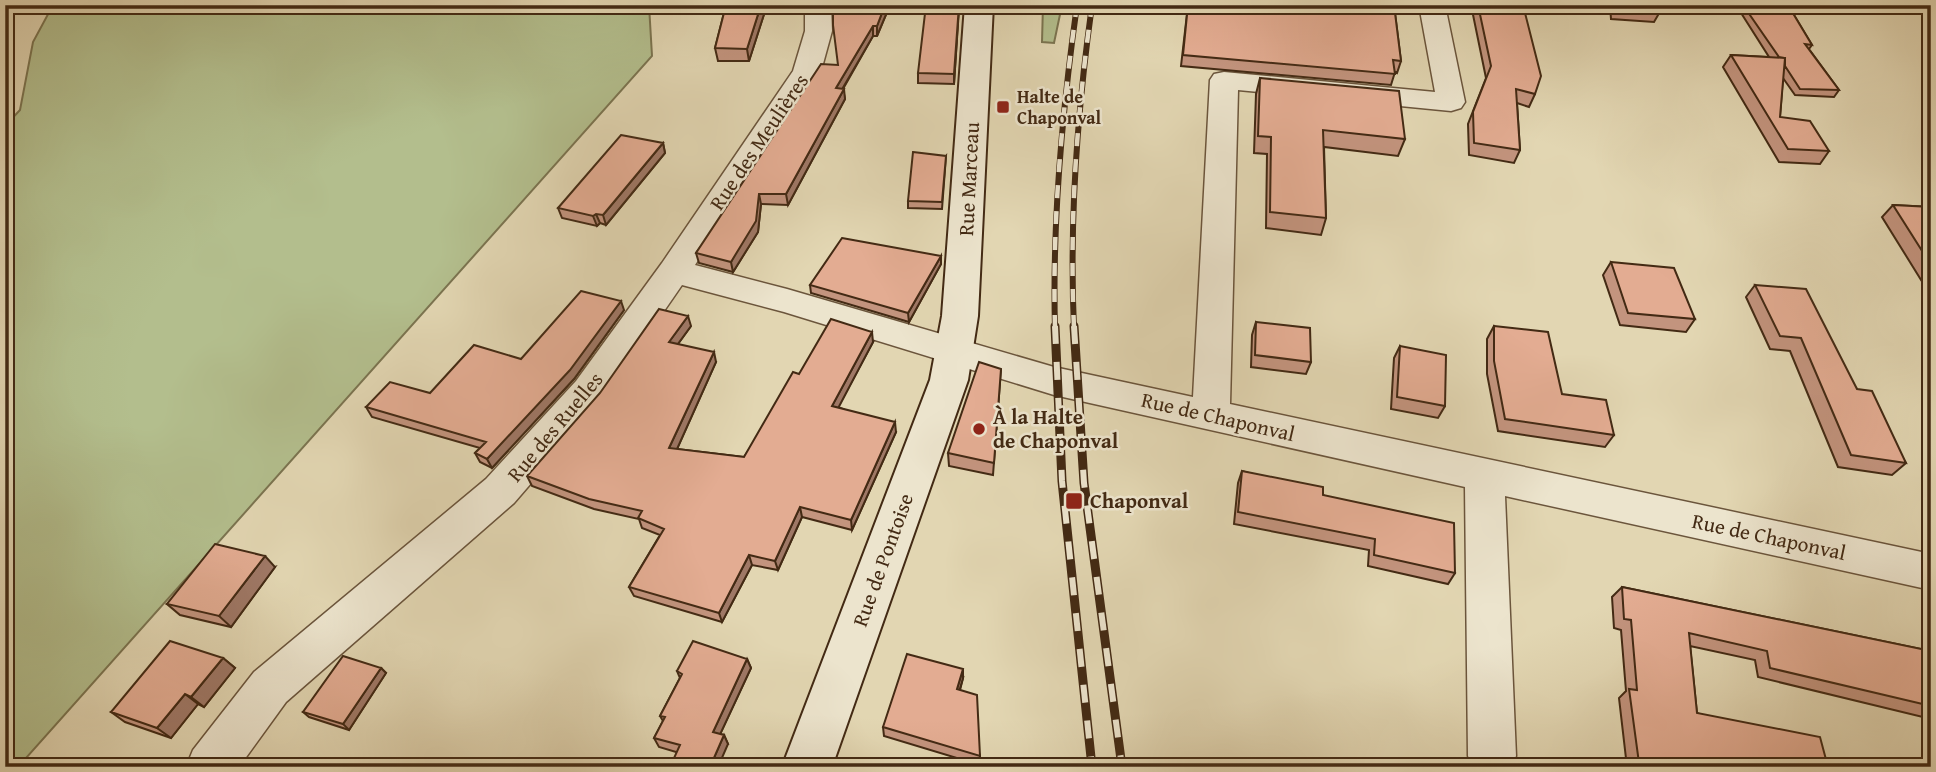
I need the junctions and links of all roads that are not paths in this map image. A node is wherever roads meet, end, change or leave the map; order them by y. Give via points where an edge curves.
1 (818, 5) edge
2 (979, 5) edge
3 (1432, 5) edge
4 (674, 271) junction
5 (954, 351) junction
6 (1211, 415) junction
7 (1485, 475) junction
8 (1931, 572) edge
9 (1492, 756) dead end
10 (210, 767) edge
11 (807, 767) edge

1 - 4 street, Rue des Meulières via 816,47 807,71
2 - 5 main road, Rue Marceau
3 - 6 street via 1451,102 1224,80
4 - 5 street
4 - 10 street, Rue des Ruelles via 589,391 500,491 270,687
5 - 6 street, Rue de Chaponval via 1054,381
5 - 11 main road, Rue de Pontoise via 949,380
6 - 7 street, Rue de Chaponval
7 - 8 street, Rue de Chaponval
7 - 9 street

